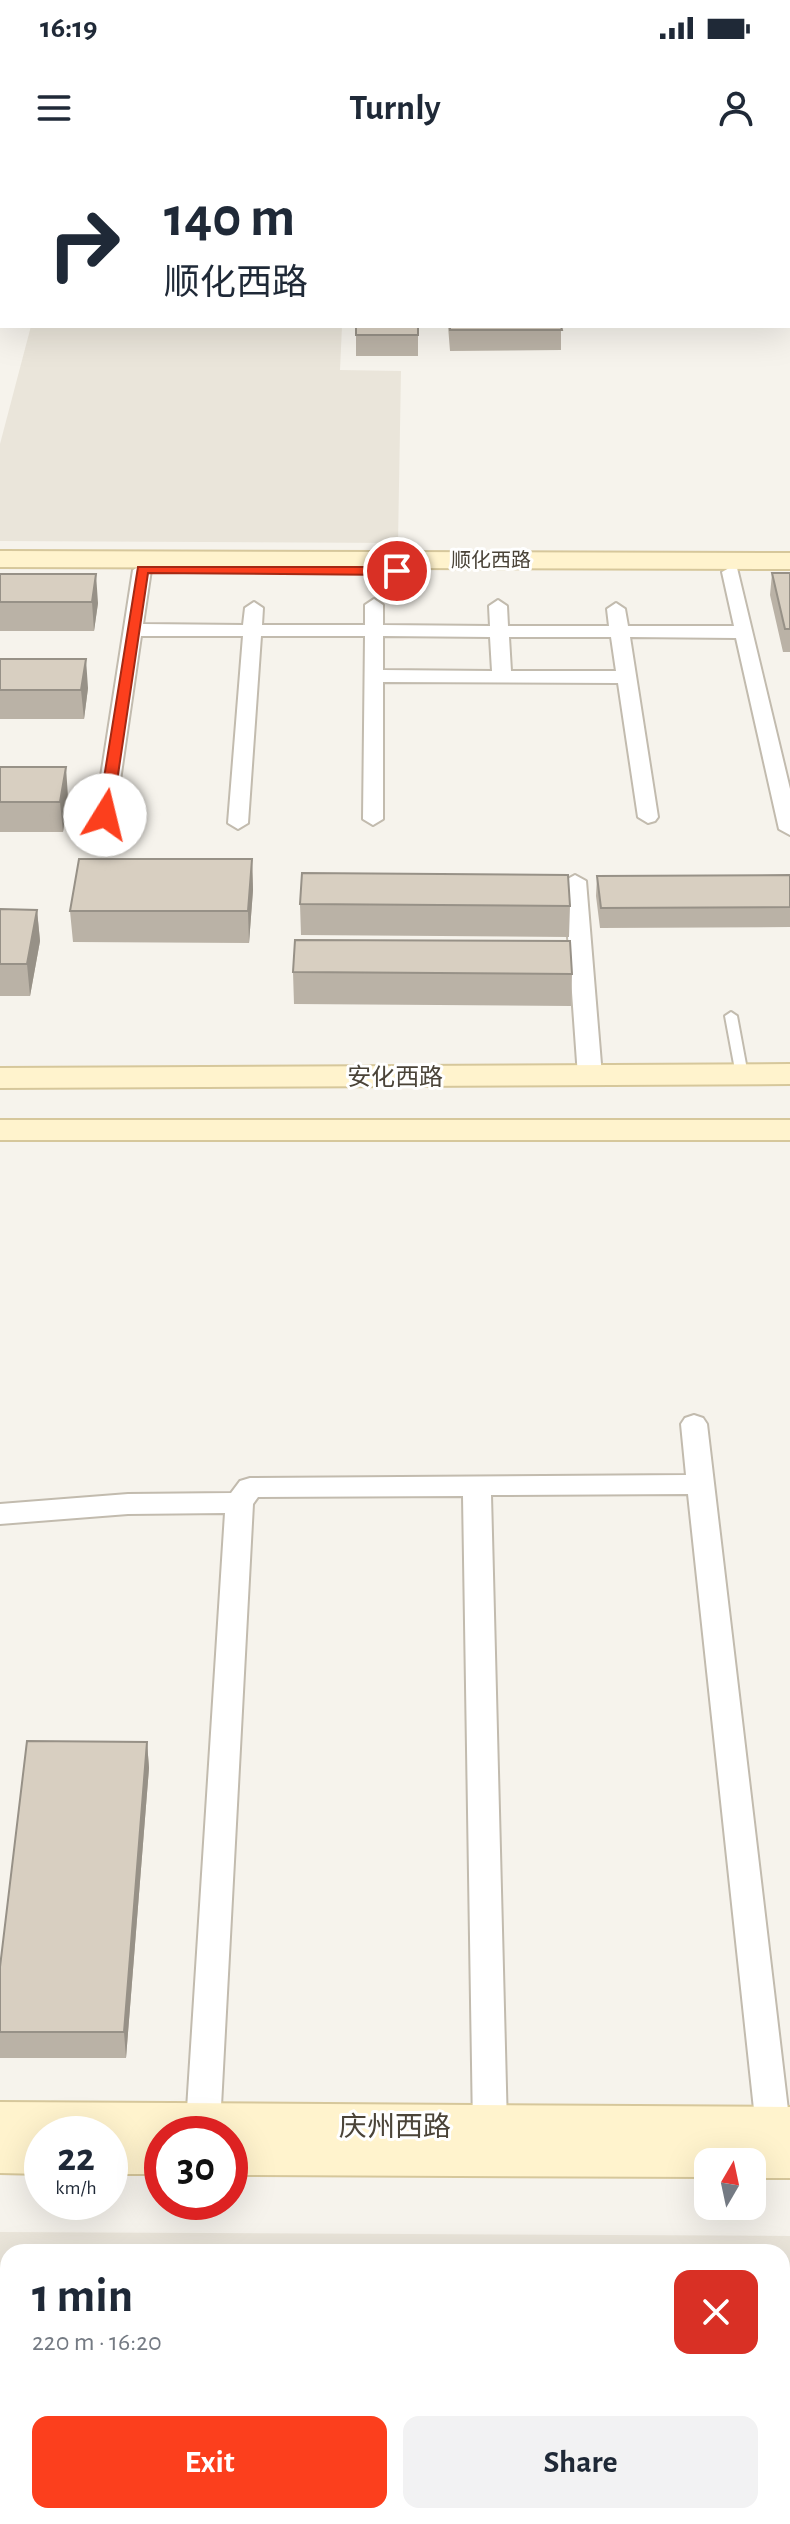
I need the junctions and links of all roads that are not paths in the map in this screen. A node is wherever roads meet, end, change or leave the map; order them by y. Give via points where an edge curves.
1 (0, 559) edge
2 (790, 561) edge
3 (0, 569) edge
4 (142, 570) junction
5 (731, 572) junction
6 (790, 572) edge
7 (374, 605) dead end
8 (498, 606) dead end
9 (254, 608) dead end
10 (616, 609) dead end
11 (134, 630) junction
12 (252, 630) junction
13 (374, 631) junction
14 (499, 631) junction
15 (619, 632) junction
16 (743, 632) junction
17 (374, 676) junction
18 (502, 677) junction
19 (626, 677) junction
20 (105, 815) dead end
21 (648, 817) dead end
22 (373, 819) dead end
23 (238, 823) dead end
24 (789, 829) edge
25 (575, 881) dead end
26 (731, 1016) dead end
27 (790, 1074) edge
28 (742, 1075) junction
29 (590, 1076) junction
30 (0, 1078) edge
31 (0, 1130) edge
32 (790, 1130) edge
33 (694, 1424) dead end
34 (700, 1484) junction
35 (477, 1485) junction
36 (239, 1503) junction
37 (0, 1514) edge
38 (217, 2116) edge
39 (0, 2123) edge
40 (490, 2127) junction
41 (144, 2134) edge
42 (248, 2138) edge
43 (784, 2138) edge
44 (248, 2139) edge
45 (0, 2151) edge
46 (24, 2152) edge

1 - 2 street, 顺化西路
3 - 4 street, 顺化西路
4 - 5 street, 顺化西路
4 - 11 street
5 - 6 street, 顺化西路
5 - 16 street
7 - 13 street
8 - 14 street
9 - 12 street
10 - 15 street
11 - 12 street
11 - 20 street
12 - 13 street
12 - 23 street
13 - 14 street
13 - 17 street
14 - 15 street
14 - 18 street
15 - 16 street
15 - 19 street
16 - 24 street
17 - 18 street
17 - 22 street
18 - 19 street
19 - 21 street
25 - 29 street
26 - 28 lane
27 - 28 street, 安化西路
28 - 29 street, 安化西路
29 - 30 street, 安化西路
31 - 32 street
33 - 34 street
34 - 35 street
34 - 43 street
35 - 36 street via 250,1488
35 - 40 street
36 - 37 street via 128,1504
36 - 38 street
39 - 41 street, 庆州西路
40 - 42 street, 庆州西路
40 - 43 street, 庆州西路
43 - 44 street, 庆州西路
45 - 46 street

